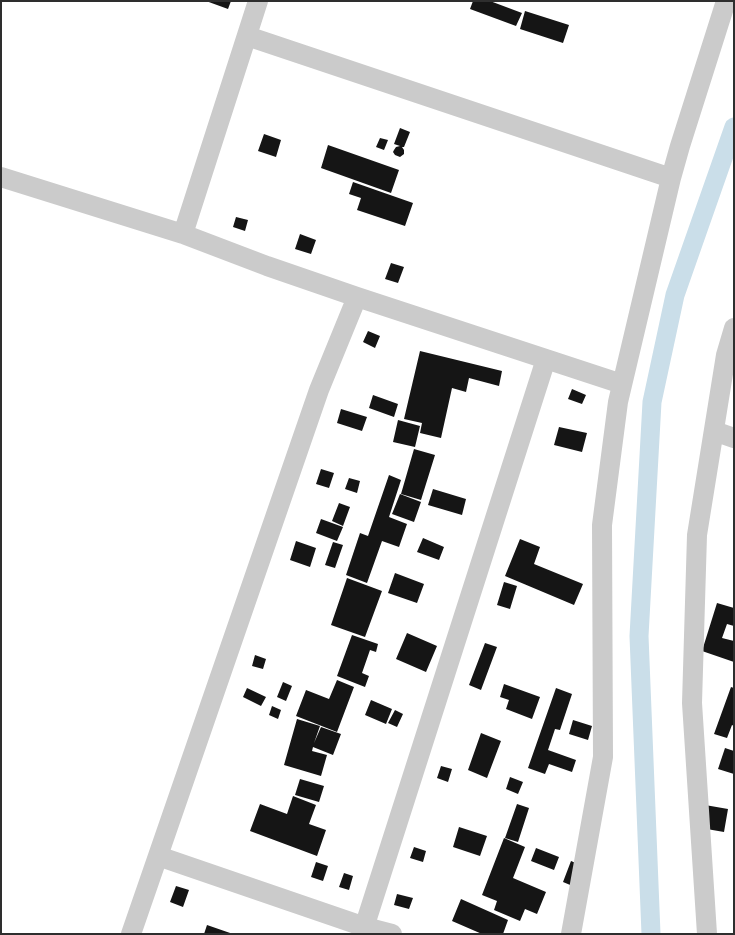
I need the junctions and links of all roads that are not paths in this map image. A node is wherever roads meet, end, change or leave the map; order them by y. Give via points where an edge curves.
1 (258, 1) edge
2 (726, 1) edge
3 (247, 36) junction
4 (1, 177) edge
5 (671, 178) junction
6 (183, 234) junction
7 (357, 297) junction
8 (734, 328) edge
9 (546, 359) junction
10 (622, 384) junction
11 (714, 431) junction
12 (734, 438) edge
13 (158, 856) junction
14 (363, 930) edge
15 (132, 934) edge
16 (392, 934) edge
17 (571, 934) edge
18 (708, 934) edge

1 - 3 street
2 - 5 street
3 - 5 street
3 - 6 street
4 - 6 street
5 - 10 street
6 - 7 street
7 - 9 street
7 - 13 street via 318,390
8 - 11 street via 726,355
9 - 10 street
9 - 14 street
10 - 17 street via 602,525 603,757
11 - 12 street
11 - 18 street via 696,534 692,703
13 - 14 street
13 - 15 street
14 - 16 street

